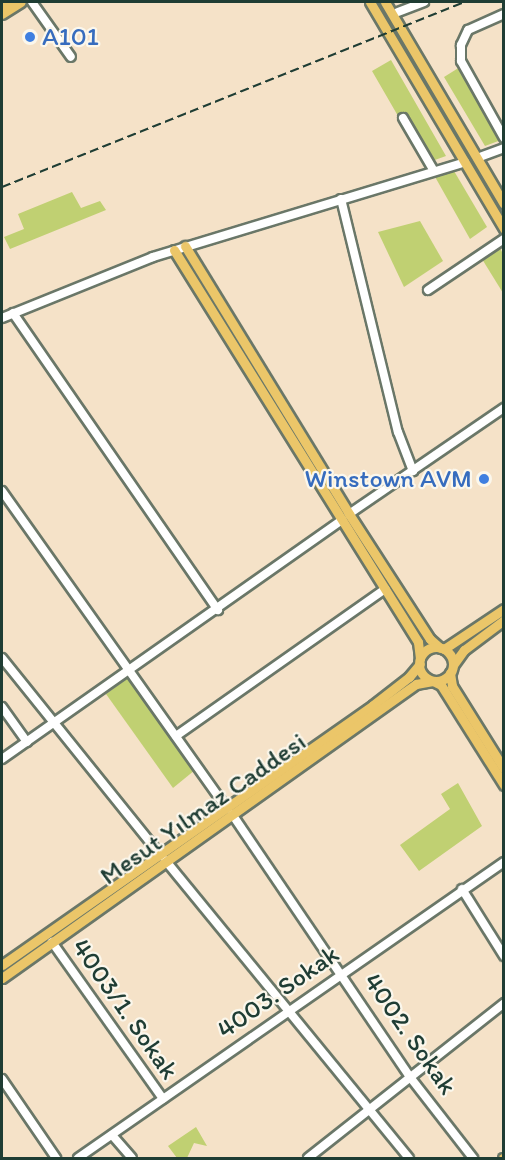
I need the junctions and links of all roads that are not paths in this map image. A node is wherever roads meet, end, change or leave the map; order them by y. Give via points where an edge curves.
1 (6, 2) edge
2 (21, 2) edge
3 (32, 2) edge
4 (370, 2) edge
5 (385, 2) edge
6 (424, 2) edge
7 (2, 4) edge
8 (398, 12) dead end
9 (2, 14) edge
10 (504, 14) edge
11 (71, 57) dead end
12 (403, 118) dead end
13 (504, 138) edge
14 (504, 148) edge
15 (477, 158) junction
16 (465, 162) junction
17 (434, 171) junction
18 (341, 199) junction
19 (504, 204) edge
20 (504, 229) edge
21 (504, 239) edge
22 (185, 246) junction
23 (174, 250) junction
24 (429, 290) dead end
25 (13, 313) junction
26 (2, 318) edge
27 (504, 408) edge
28 (413, 471) junction
29 (2, 490) edge
30 (345, 517) junction
31 (385, 589) junction
32 (504, 609) edge
33 (218, 610) junction
34 (504, 620) edge
35 (442, 649) junction
36 (2, 658) edge
37 (420, 662) junction
38 (452, 669) junction
39 (129, 670) junction
40 (433, 681) junction
41 (2, 707) edge
42 (55, 723) junction
43 (176, 736) junction
44 (27, 742) junction
45 (2, 759) edge
46 (504, 769) edge
47 (504, 785) edge
48 (228, 810) junction
49 (162, 856) junction
50 (504, 861) edge
51 (462, 889) junction
52 (52, 942) junction
53 (504, 956) edge
54 (2, 965) edge
55 (342, 972) junction
56 (2, 978) edge
57 (504, 1003) edge
58 (289, 1011) junction
59 (410, 1077) junction
60 (2, 1079) edge
61 (163, 1099) junction
62 (368, 1110) junction
63 (112, 1135) junction
64 (56, 1158) edge
65 (78, 1158) edge
66 (132, 1158) edge
67 (308, 1158) edge
68 (409, 1158) edge
69 (473, 1158) edge

1 - 7 highway
2 - 9 highway
3 - 11 street
4 - 16 main road
5 - 15 main road
6 - 8 street
10 - 13 street via 468,30 461,45 461,61
12 - 17 street
14 - 15 street
15 - 19 main road
16 - 17 street
16 - 20 main road
17 - 18 street
18 - 22 street
18 - 28 street via 398,432
21 - 24 street
22 - 23 street
22 - 30 main road
23 - 25 street
23 - 30 main road
25 - 26 street
25 - 33 street
27 - 28 street
28 - 30 street
29 - 39 street, 4002. Sokak
30 - 31 main road
30 - 33 street
30 - 35 main road via 430,639
31 - 37 main road via 418,642
31 - 43 street
32 - 35 main road
33 - 39 street
34 - 38 main road via 464,650
35 - 37 main road via 426,651
35 - 38 main road
36 - 42 street
37 - 40 main road via 423,673
37 - 48 main road, Mesut Yılmaz Caddesi via 409,678
38 - 40 main road
38 - 46 main road via 452,686
39 - 42 street
39 - 43 street, 4002. Sokak
40 - 47 main road via 448,693
40 - 48 main road, Mesut Yılmaz Caddesi via 411,688
41 - 44 street
42 - 44 street
42 - 49 street
43 - 48 street, 4002. Sokak
44 - 45 street
48 - 49 main road, Mesut Yılmaz Caddesi
48 - 55 street, 4002. Sokak
49 - 52 main road, Mesut Yılmaz Caddesi
49 - 54 main road, Mesut Yılmaz Caddesi
49 - 58 street
50 - 51 street, 4003. Sokak
51 - 53 street
51 - 55 street, 4003. Sokak
52 - 56 main road, Mesut Yılmaz Caddesi
52 - 61 street, 4003/1. Sokak
55 - 58 street, 4003. Sokak
55 - 59 street, 4002. Sokak
57 - 59 street
58 - 61 street, 4003. Sokak
58 - 62 street
59 - 62 street
59 - 69 street, 4002. Sokak
60 - 64 street
61 - 63 street, 4003. Sokak
62 - 67 street
62 - 68 street
63 - 65 street, 4003. Sokak
63 - 66 street

